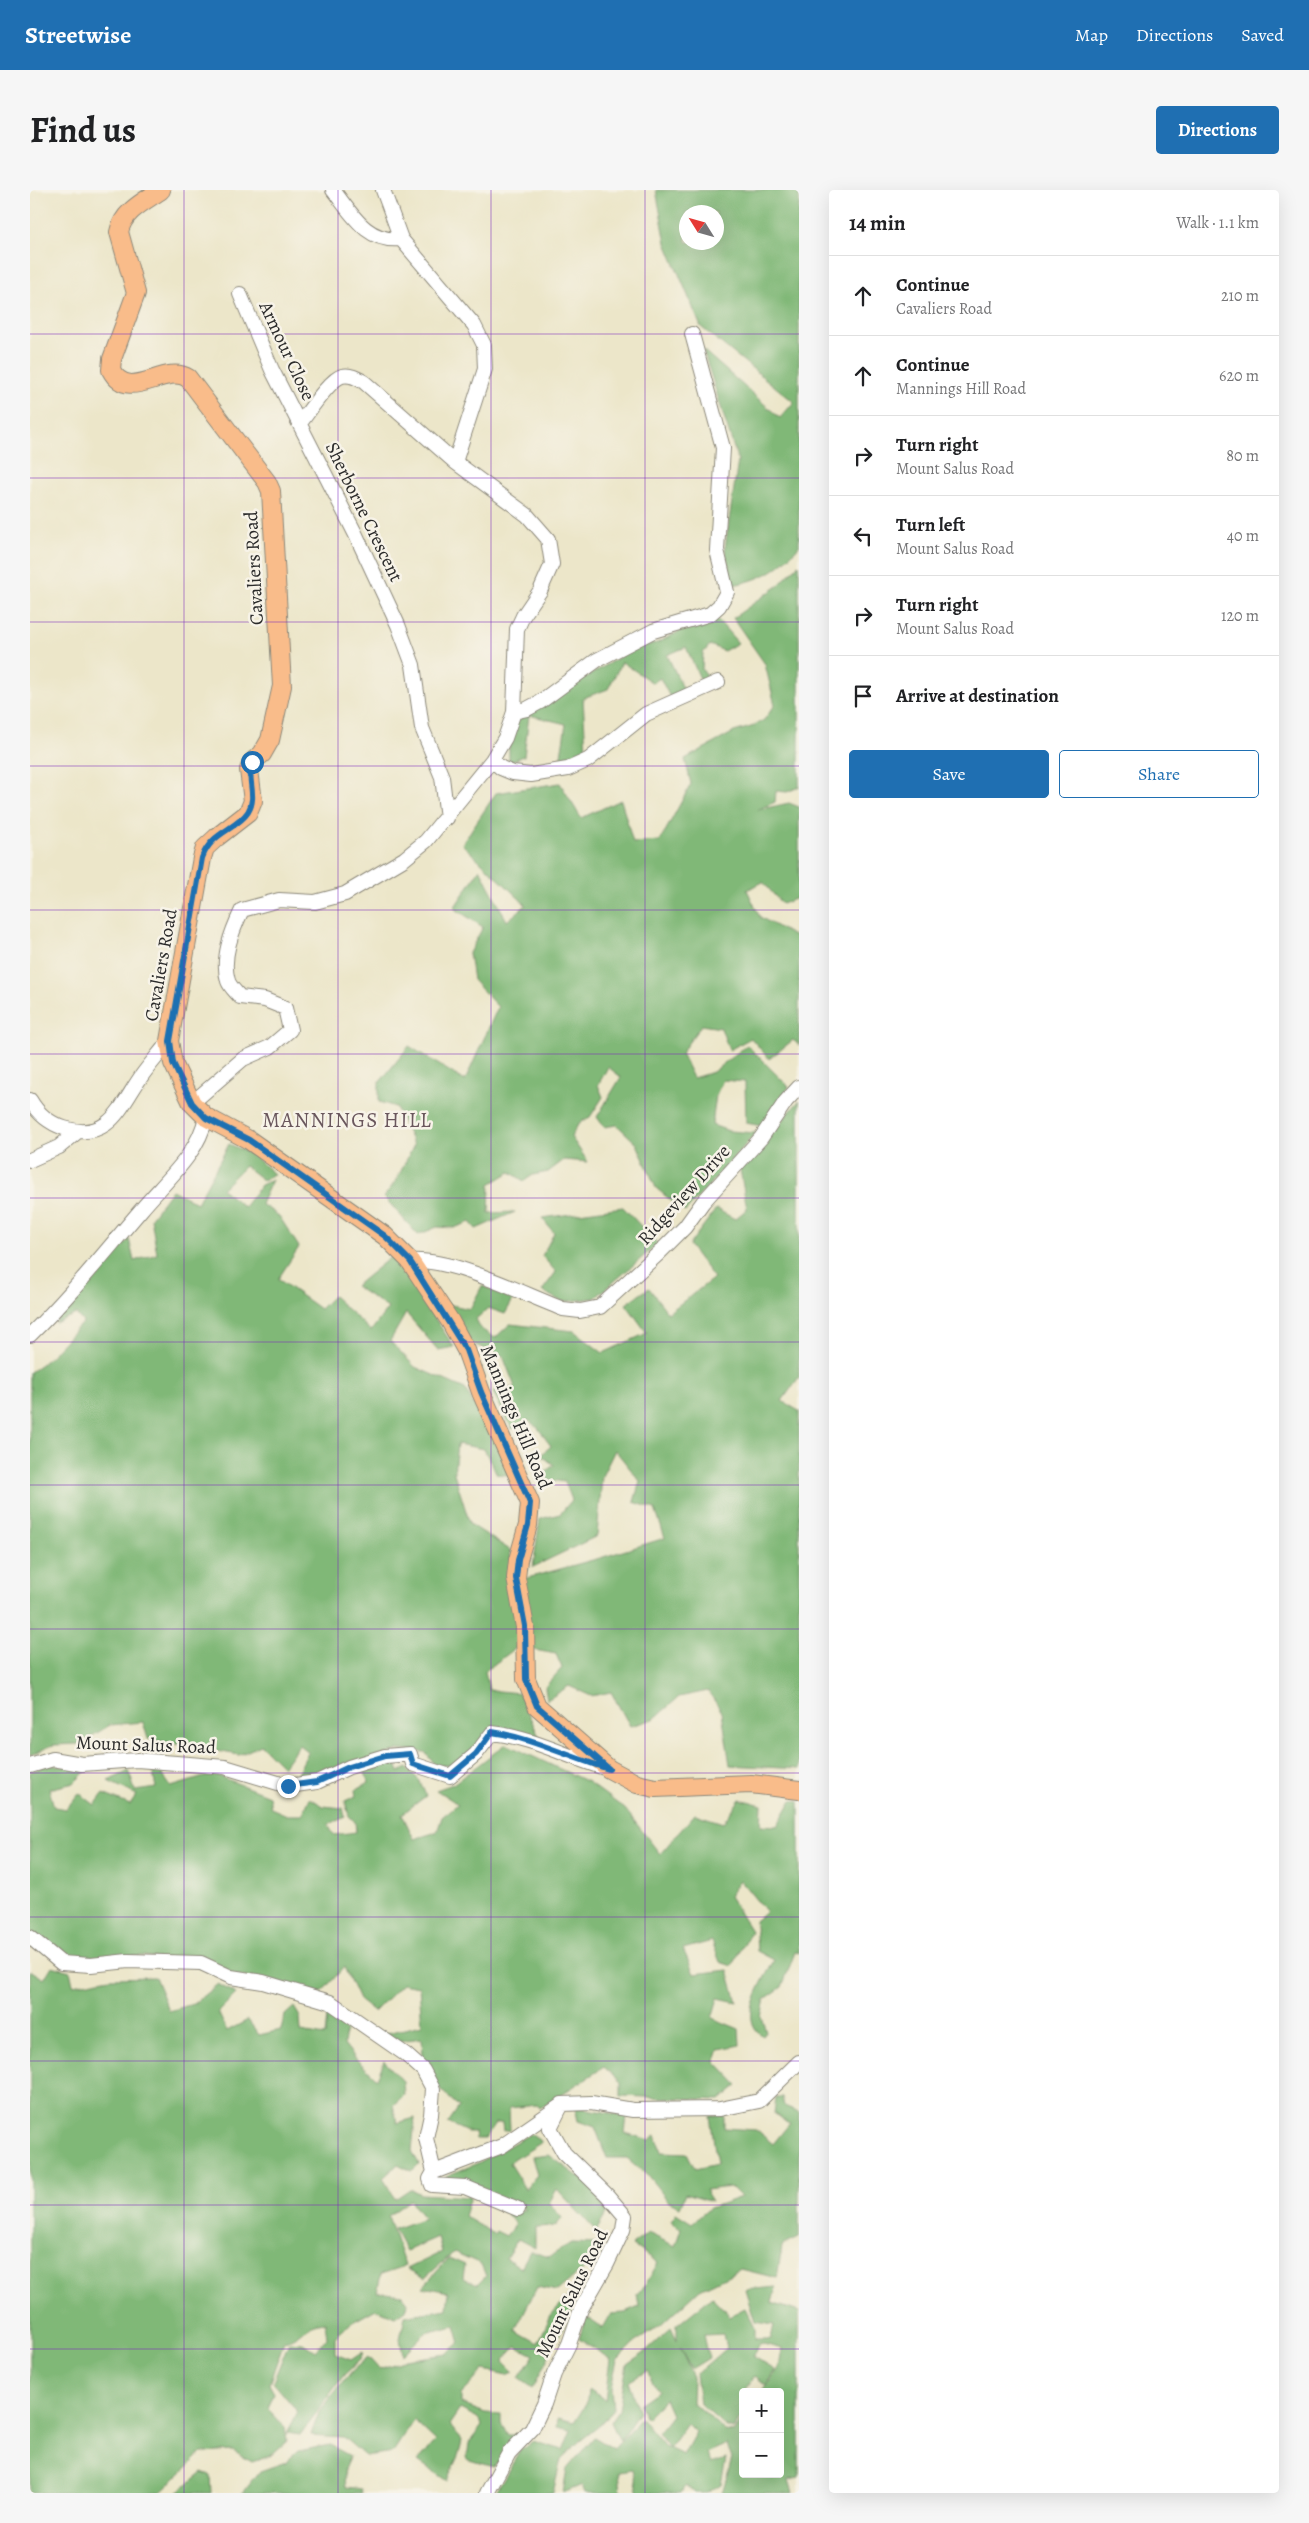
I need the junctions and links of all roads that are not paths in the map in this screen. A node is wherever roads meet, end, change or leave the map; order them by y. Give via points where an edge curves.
1 (161, 190) edge
2 (333, 190) edge
3 (383, 190) edge
4 (402, 239) junction
5 (240, 294) dead end
6 (692, 334) dead end
7 (300, 423) junction
8 (454, 462) junction
9 (718, 682) dead end
10 (514, 712) junction
11 (492, 760) junction
12 (447, 818) junction
13 (170, 1041) junction
14 (799, 1087) edge
15 (30, 1100) edge
16 (192, 1103) junction
17 (206, 1118) junction
18 (78, 1132) junction
19 (30, 1160) edge
20 (410, 1261) junction
21 (30, 1335) edge
22 (30, 1766) edge
23 (609, 1769) junction
24 (799, 1790) edge
25 (30, 1937) edge
26 (799, 2062) edge
27 (562, 2104) junction
28 (434, 2172) junction
29 (518, 2209) dead end
30 (487, 2493) edge

1 - 13 main road, Cavaliers Road via 128,212 121,222 119,232 136,293 111,370 119,380 132,385 177,374 188,378 268,482 282,686 270,740 249,770 253,801 248,813 217,837 206,848 202,858
2 - 4 street via 374,236
3 - 4 street
4 - 8 street via 474,325 484,345 485,369
5 - 7 street, Armour Close via 272,370
6 - 10 street via 723,448 716,550 727,592 710,614 653,631 597,660 540,702
7 - 8 street via 333,382 341,376 352,376 364,382
7 - 12 street, Sherborne Crescent via 394,617 413,665 422,728 442,777
8 - 10 street via 527,515 548,539 552,564 517,629
9 - 11 street via 646,714 588,760 568,769 531,775 513,773
10 - 11 street via 505,738
11 - 12 street
12 - 16 street via 404,859 345,894 315,902 279,900 242,910 226,955 228,982 240,997 265,1000 285,1008 290,1030 270,1047 243,1059
13 - 16 main road, Mannings Hill Road via 173,1063
13 - 18 street via 106,1126
14 - 20 street, Ridgeview Drive via 761,1138 703,1202 685,1227 600,1307 580,1311 563,1309 447,1264
15 - 18 street via 52,1124
16 - 17 main road, Mannings Hill Road
17 - 20 main road, Mannings Hill Road via 249,1140 385,1236
17 - 21 street via 203,1131 176,1172
18 - 19 street via 59,1147
20 - 23 main road, Mannings Hill Road via 466,1350 530,1503 516,1578 525,1626 526,1679 533,1699
22 - 23 street, Mount Salus Road via 53,1759 82,1764 137,1760 189,1764 225,1767 288,1786 317,1782 349,1767 385,1756 410,1754 413,1764 450,1776 476,1754 492,1732 513,1735
23 - 24 main road, Mannings Hill Road via 637,1784 655,1788 751,1784
25 - 28 street via 60,1963 201,1963 232,1977 263,1982 330,2002 424,2070 433,2089 426,2138
26 - 27 street via 759,2100 720,2109 634,2110 591,2103
27 - 28 street via 502,2146
27 - 30 street, Mount Salus Road via 550,2128 564,2153 624,2216 623,2230 581,2309 532,2429 509,2453
28 - 29 street via 430,2179 432,2184 465,2187

